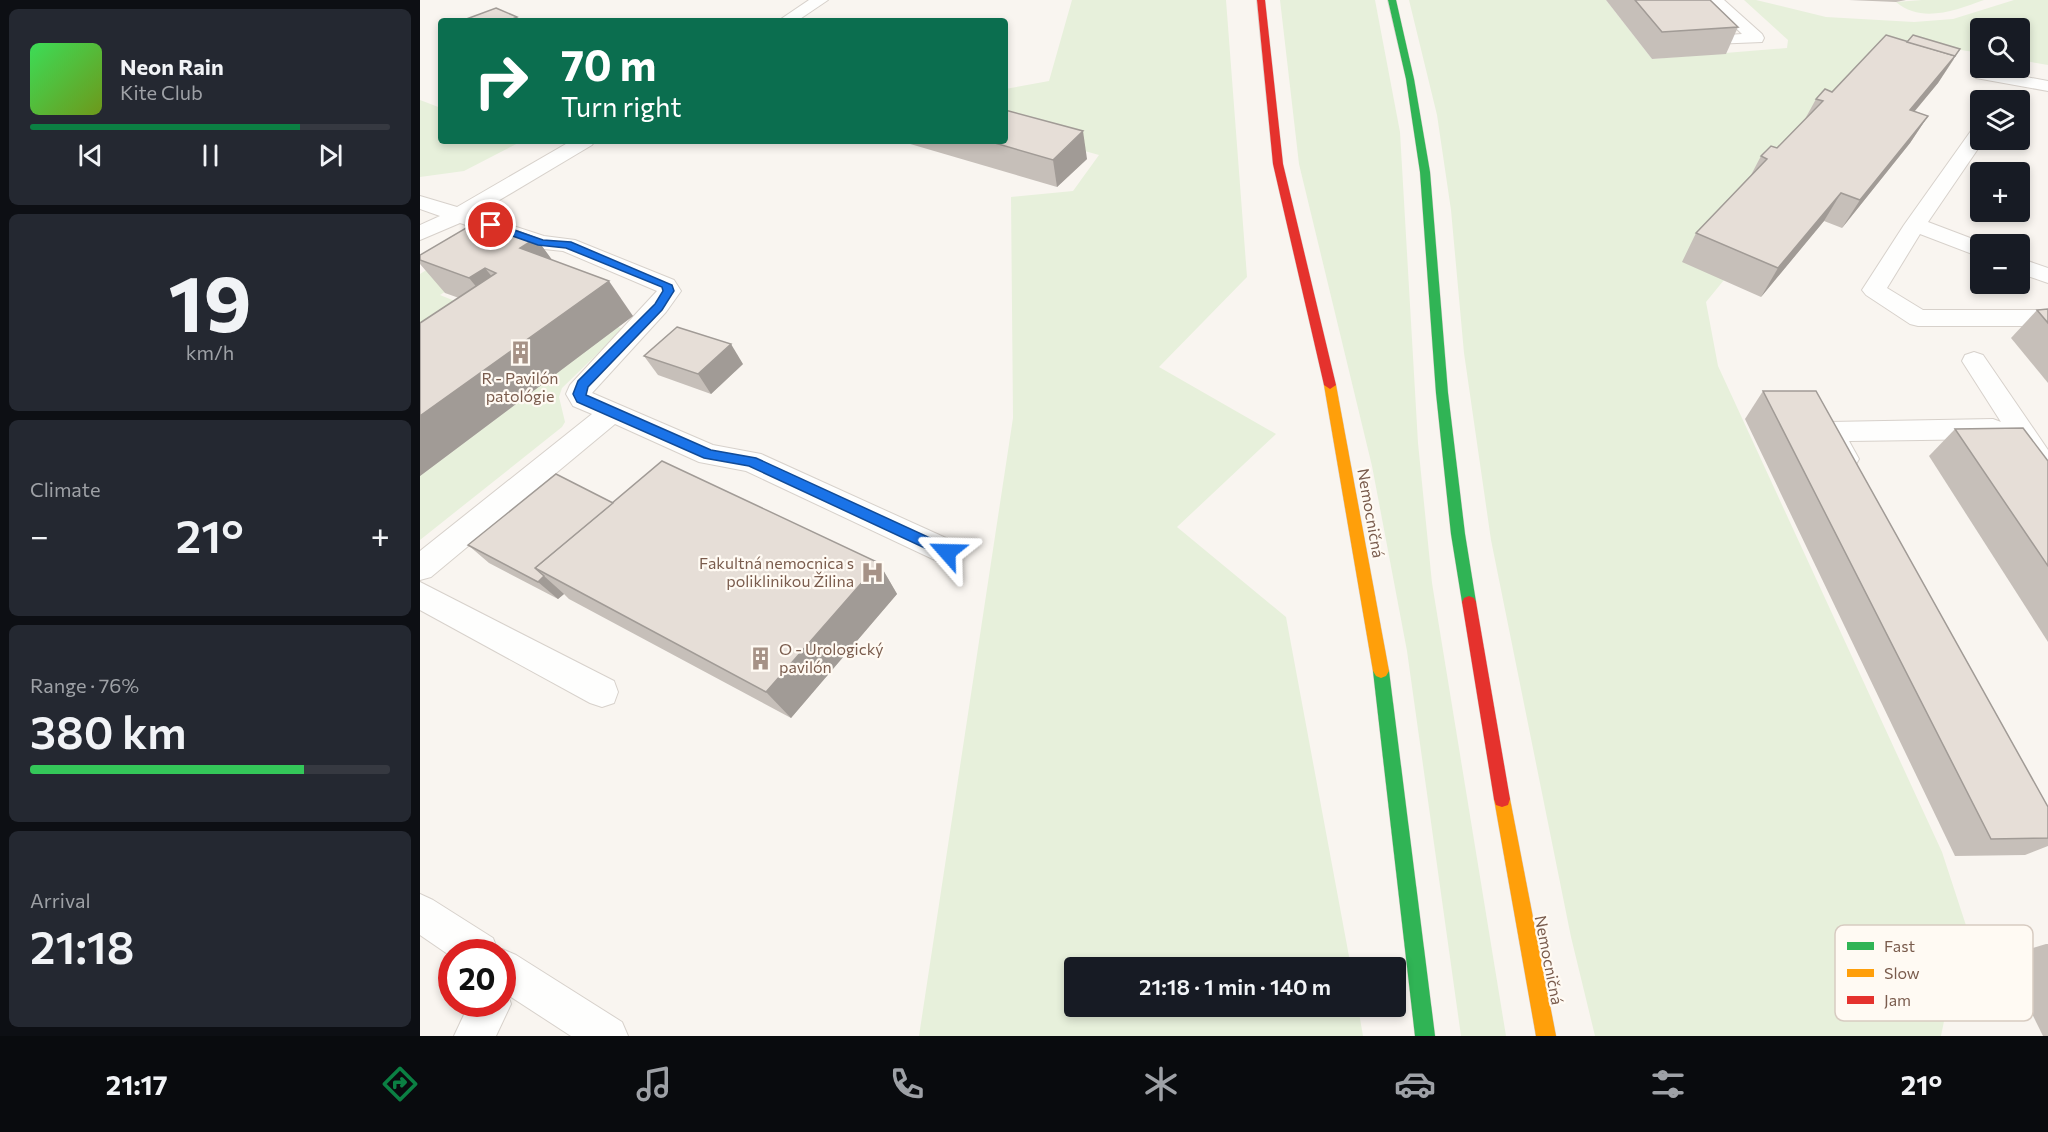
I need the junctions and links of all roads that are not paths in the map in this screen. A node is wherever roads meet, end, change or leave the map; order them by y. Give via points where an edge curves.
1 (820, 0) edge
2 (1262, 0) edge
3 (1392, 0) edge
4 (1715, 0) edge
5 (791, 18) edge
6 (1718, 40) edge
7 (2004, 78) edge
8 (2048, 86) edge
9 (580, 144) edge
10 (1970, 146) edge
11 (420, 202) edge
12 (457, 216) junction
13 (1915, 225) junction
14 (420, 233) edge
15 (420, 244) edge
16 (1970, 246) edge
17 (2030, 269) edge
18 (2048, 276) edge
19 (2048, 318) edge
20 (1974, 361) dead end
21 (611, 413) junction
22 (2019, 428) junction
23 (2048, 472) edge
24 (1859, 483) edge
25 (947, 552) dead end
26 (420, 568) edge
27 (420, 595) edge
28 (602, 692) dead end
29 (420, 913) edge
30 (452, 939) edge
31 (516, 986) edge
32 (481, 1017) edge
33 (474, 1036) edge
34 (608, 1036) edge
35 (1425, 1036) edge
36 (1546, 1036) edge

1 - 5 lane
2 - 35 main road, Nemocničná via 1278,164 1333,398 1378,649
3 - 36 main road, Nemocničná via 1425,172 1442,393 1458,534
4 - 6 lane via 1755,38
7 - 8 lane
9 - 12 lane
10 - 13 lane
11 - 12 lane
12 - 14 lane
12 - 15 lane
12 - 21 lane via 542,243 567,245 666,285 669,291 658,307 579,389 582,399
13 - 16 lane
13 - 19 lane via 1874,290 1918,318
17 - 18 lane
20 - 22 lane
21 - 25 lane via 709,455 751,461
21 - 26 lane
22 - 23 lane
22 - 24 lane via 1830,432
27 - 28 lane
29 - 30 lane
31 - 34 lane
32 - 33 lane

